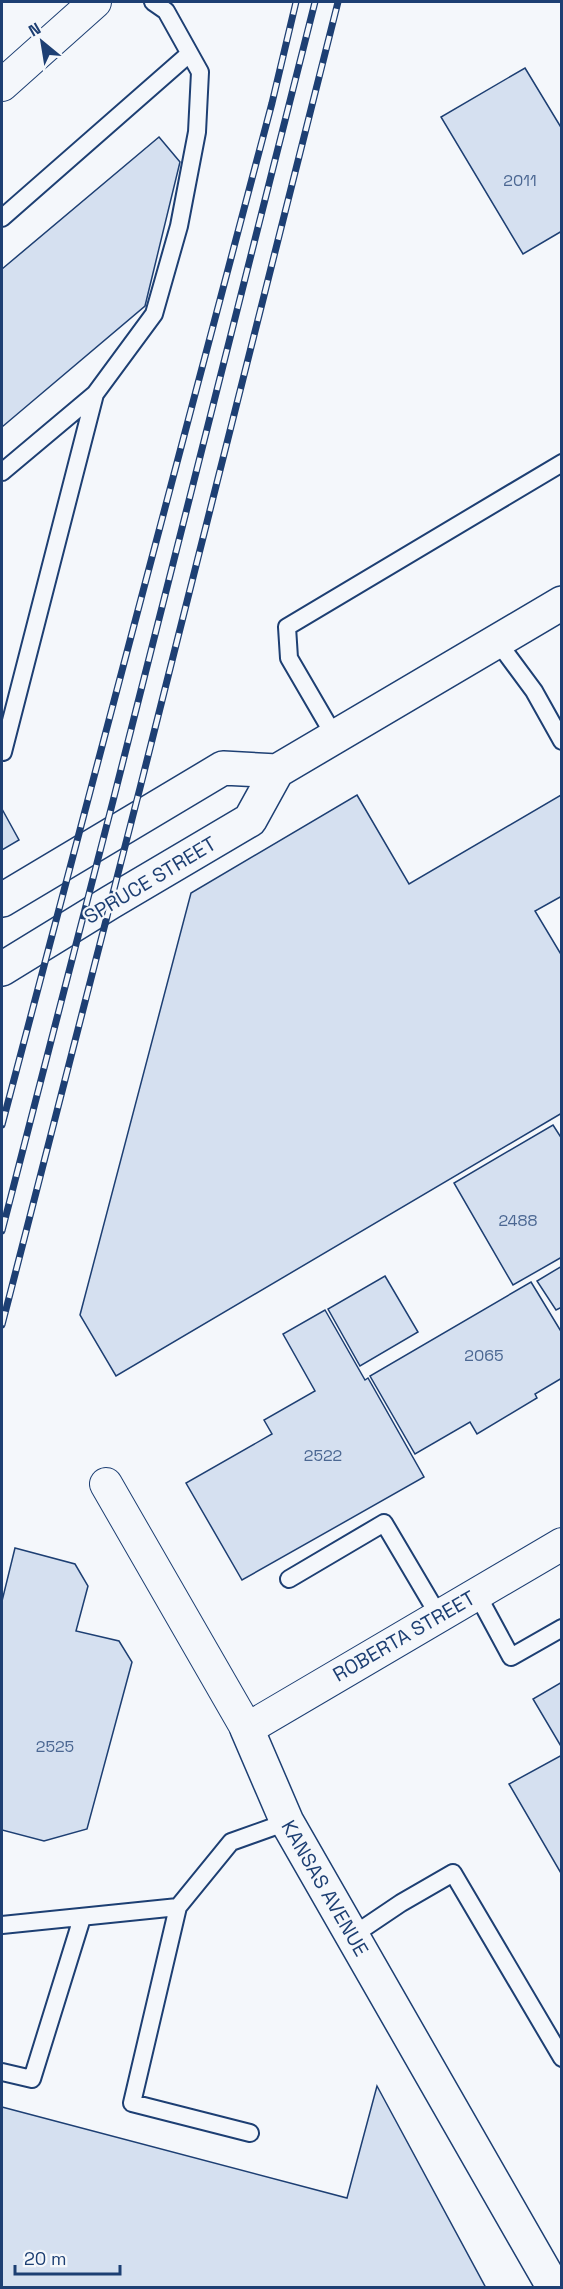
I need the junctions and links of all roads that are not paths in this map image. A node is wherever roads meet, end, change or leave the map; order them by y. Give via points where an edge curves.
1 (94, 2) edge
2 (153, 2) edge
3 (189, 54) junction
4 (2, 85) edge
5 (2, 218) edge
6 (95, 394) junction
7 (561, 463) edge
8 (2, 472) edge
9 (561, 603) edge
10 (497, 641) junction
11 (334, 737) junction
12 (561, 741) edge
13 (2, 749) edge
14 (278, 771) junction
15 (2, 900) edge
16 (2, 969) edge
17 (106, 1484) dead end
18 (561, 1544) edge
19 (289, 1579) dead end
20 (477, 1594) junction
21 (439, 1616) junction
22 (561, 1628) edge
23 (247, 1729) junction
24 (287, 1822) junction
25 (178, 1907) junction
26 (82, 1918) junction
27 (2, 1924) edge
28 (352, 1936) junction
29 (561, 2058) edge
30 (2, 2072) edge
31 (250, 2133) dead end
32 (558, 2287) edge

1 - 4 street
2 - 3 lane via 166,11
3 - 5 lane
3 - 6 lane via 200,72 197,132 179,226 158,303
6 - 8 lane
6 - 13 lane via 3,752
7 - 11 lane via 287,627 289,658
9 - 10 main road, SPRUCE STREET
10 - 11 main road, SPRUCE STREET
10 - 12 lane via 534,691
11 - 14 main road, SPRUCE STREET
14 - 15 main road via 223,768
14 - 16 main road, SPRUCE STREET via 250,820
17 - 23 street, KANSAS AVENUE
18 - 20 street, ROBERTA STREET
19 - 21 lane via 384,1523
20 - 21 street, ROBERTA STREET
20 - 22 lane via 511,1657
21 - 23 street, ROBERTA STREET
23 - 24 main road, KANSAS AVENUE
24 - 25 lane via 231,1842
24 - 28 main road, KANSAS AVENUE
25 - 26 lane
25 - 31 lane via 132,2103
26 - 27 lane
26 - 30 lane via 32,2079
28 - 29 lane via 453,1874
28 - 32 main road, KANSAS AVENUE

